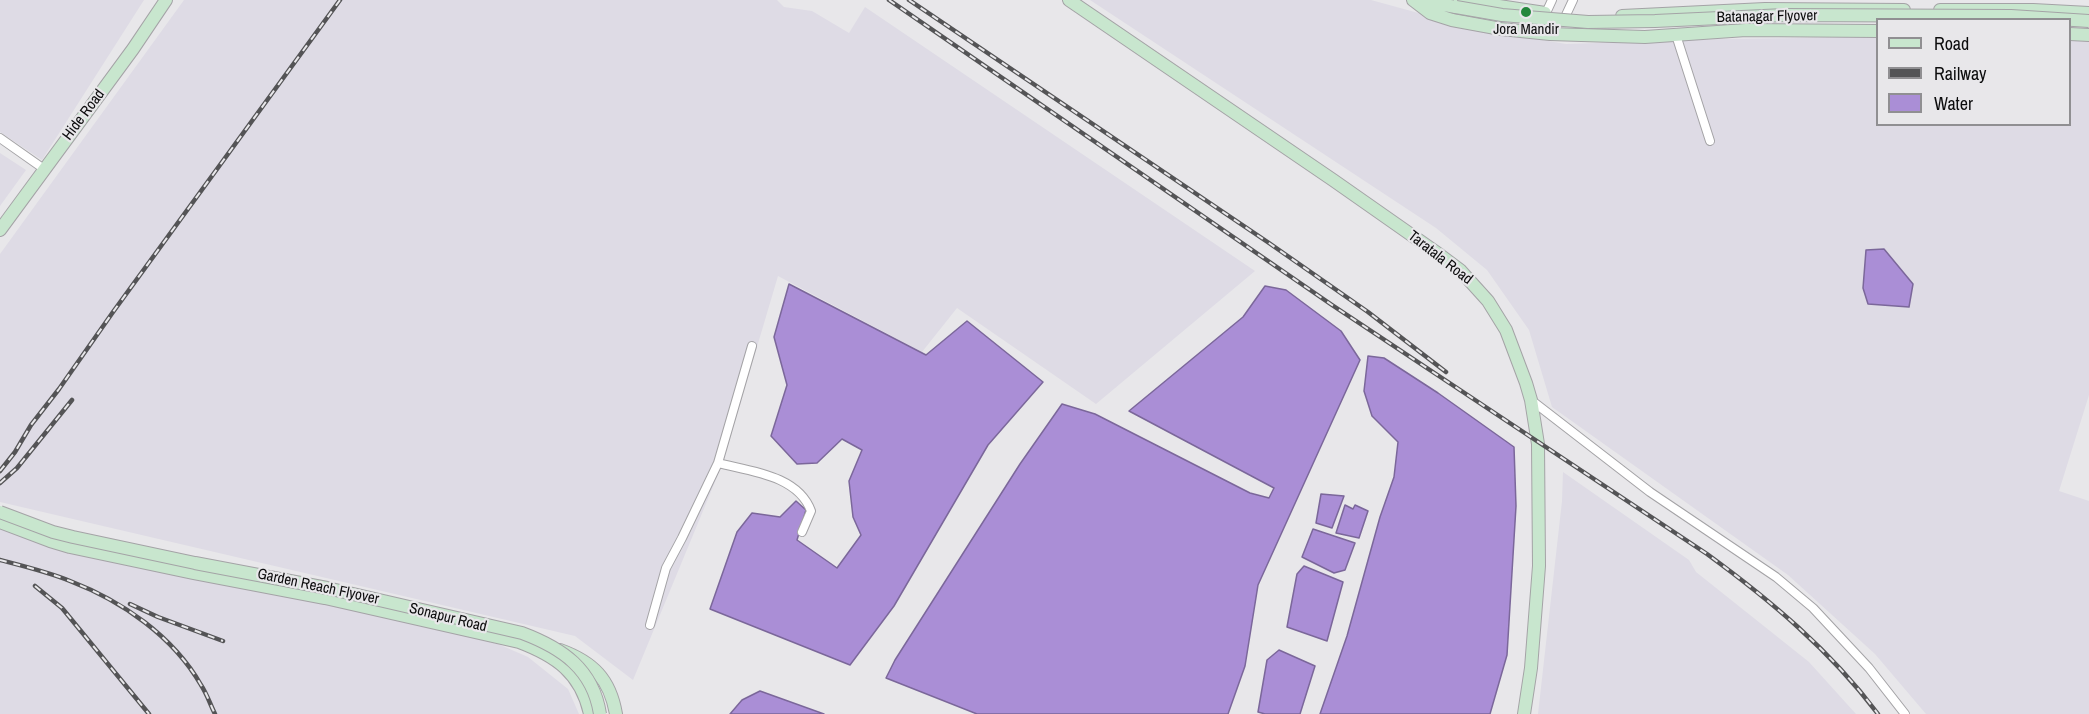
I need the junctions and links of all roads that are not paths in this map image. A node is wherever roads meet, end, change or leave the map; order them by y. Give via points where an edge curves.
1 (166, 0) edge
2 (1069, 0) edge
3 (1415, 0) edge
4 (1433, 0) edge
5 (1552, 0) edge
6 (1574, 0) edge
7 (1483, 2) edge
8 (1454, 4) edge
9 (1821, 4) edge
10 (1986, 5) edge
11 (1546, 13) junction
12 (2089, 13) edge
13 (1566, 15) junction
14 (2042, 18) edge
15 (2071, 20) edge
16 (2089, 21) edge
17 (1820, 30) junction
18 (1876, 31) edge
19 (2071, 34) edge
20 (1676, 35) junction
21 (2089, 35) edge
22 (0, 138) edge
23 (1710, 141) dead end
24 (44, 169) junction
25 (0, 230) edge
26 (752, 346) dead end
27 (1531, 400) junction
28 (718, 463) junction
29 (0, 513) edge
30 (0, 522) edge
31 (802, 532) dead end
32 (650, 625) dead end
33 (590, 714) edge
34 (600, 714) edge
35 (616, 714) edge
36 (1524, 714) edge
37 (1905, 714) edge

1 - 24 street, Hide Road
2 - 27 street, Taratala Road via 1460,270 1488,301 1506,330
3 - 8 street
3 - 20 street via 1438,16 1518,31 1591,36
4 - 8 street
5 - 11 street
6 - 13 street
7 - 8 street
7 - 11 street
8 - 14 street, Batanagar Flyover, bridge via 1502,15 1588,22 1785,15
9 - 10 street
9 - 13 street via 1622,16
9 - 17 street
10 - 12 street
11 - 13 street
15 - 16 street, Batanagar Flyover, bridge
17 - 18 street
17 - 20 street
19 - 21 street
20 - 23 street
22 - 24 street
24 - 25 street, Hide Road
26 - 28 street
27 - 36 street, Taratala Road via 1538,444 1539,566
27 - 37 street via 1650,492 1776,577 1813,608
28 - 31 street via 787,483 811,511
28 - 32 street via 666,568
29 - 34 street, Garden Reach Flyover, bridge via 73,537 327,588 522,633 552,645 577,665 594,691
29 - 35 street, Sonapur Road via 174,561 480,625 578,656 592,666 609,691
30 - 33 street, Garden Reach Flyover via 70,547 325,597 519,642 548,654 570,672

